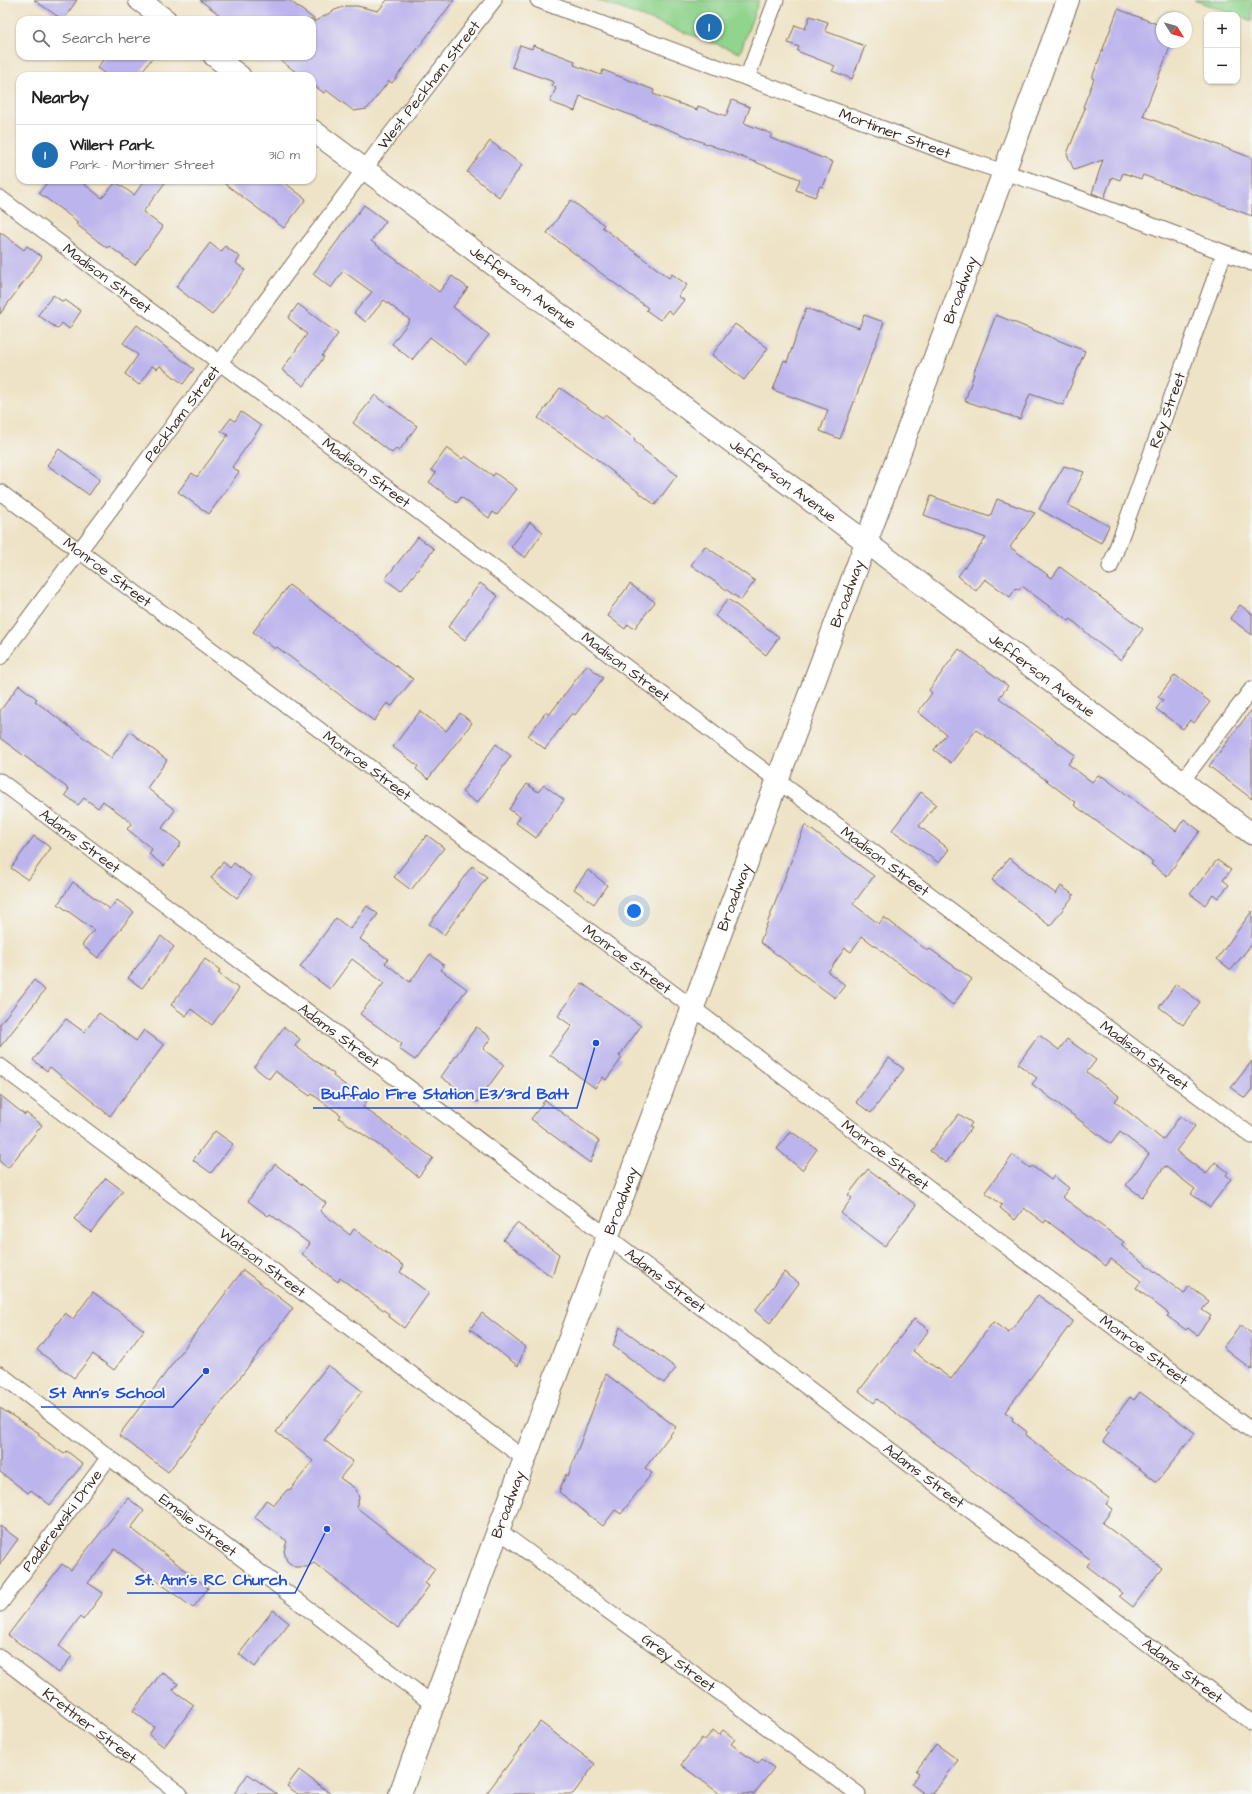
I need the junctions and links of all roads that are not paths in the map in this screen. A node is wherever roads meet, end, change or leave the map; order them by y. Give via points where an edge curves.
1 (140, 0) edge
2 (494, 0) edge
3 (538, 0) edge
4 (776, 0) edge
5 (1068, 0) edge
6 (161, 16) edge
7 (219, 60) edge
8 (235, 72) edge
9 (747, 78) junction
10 (316, 133) edge
11 (364, 170) junction
12 (1004, 172) junction
13 (0, 198) edge
14 (1224, 252) junction
15 (1252, 263) edge
16 (220, 362) junction
17 (0, 492) edge
18 (866, 542) junction
19 (79, 550) junction
20 (1110, 567) dead end
21 (0, 657) edge
22 (1252, 689) edge
23 (778, 780) junction
24 (0, 781) edge
25 (1182, 781) junction
26 (1252, 834) edge
27 (693, 1008) junction
28 (0, 1066) edge
29 (1252, 1136) edge
30 (608, 1237) junction
31 (0, 1374) edge
32 (1252, 1431) edge
33 (110, 1457) junction
34 (525, 1459) junction
35 (498, 1530) junction
36 (0, 1604) edge
37 (0, 1657) edge
38 (434, 1705) junction
39 (1252, 1723) edge
40 (180, 1794) edge
41 (400, 1794) edge
42 (858, 1794) edge

1 - 6 street
2 - 11 street, West Peckham Street
3 - 9 street, Mortimer Street
4 - 9 street
5 - 12 main road, Broadway
7 - 8 street
9 - 12 street, Mortimer Street
10 - 11 street, Jefferson Avenue
11 - 16 street, Peckham Street
11 - 18 street, Jefferson Avenue
12 - 14 street, Mortimer Street via 1044,184
12 - 18 main road, Broadway
13 - 16 street, Madison Street
14 - 15 street, Mortimer Street
14 - 20 street, Rey Street
16 - 19 street, Peckham Street
16 - 23 street, Madison Street
17 - 19 street, Monroe Street
18 - 23 main road, Broadway
18 - 25 street, Jefferson Avenue
19 - 21 street, Peckham Street
19 - 27 street, Monroe Street
22 - 25 street
23 - 27 main road, Broadway
23 - 29 street, Madison Street
24 - 30 street, Adams Street
25 - 26 street, Jefferson Avenue
27 - 30 main road, Broadway
27 - 32 street, Monroe Street
28 - 34 street, Watson Street
30 - 34 main road, Broadway
30 - 39 street, Adams Street
31 - 33 street, Emslie Street
33 - 36 street, Paderewski Drive
33 - 38 street, Emslie Street
34 - 35 main road, Broadway
35 - 38 main road, Broadway
35 - 42 street, Grey Street
37 - 40 street, Krettner Street
38 - 41 main road, Broadway

